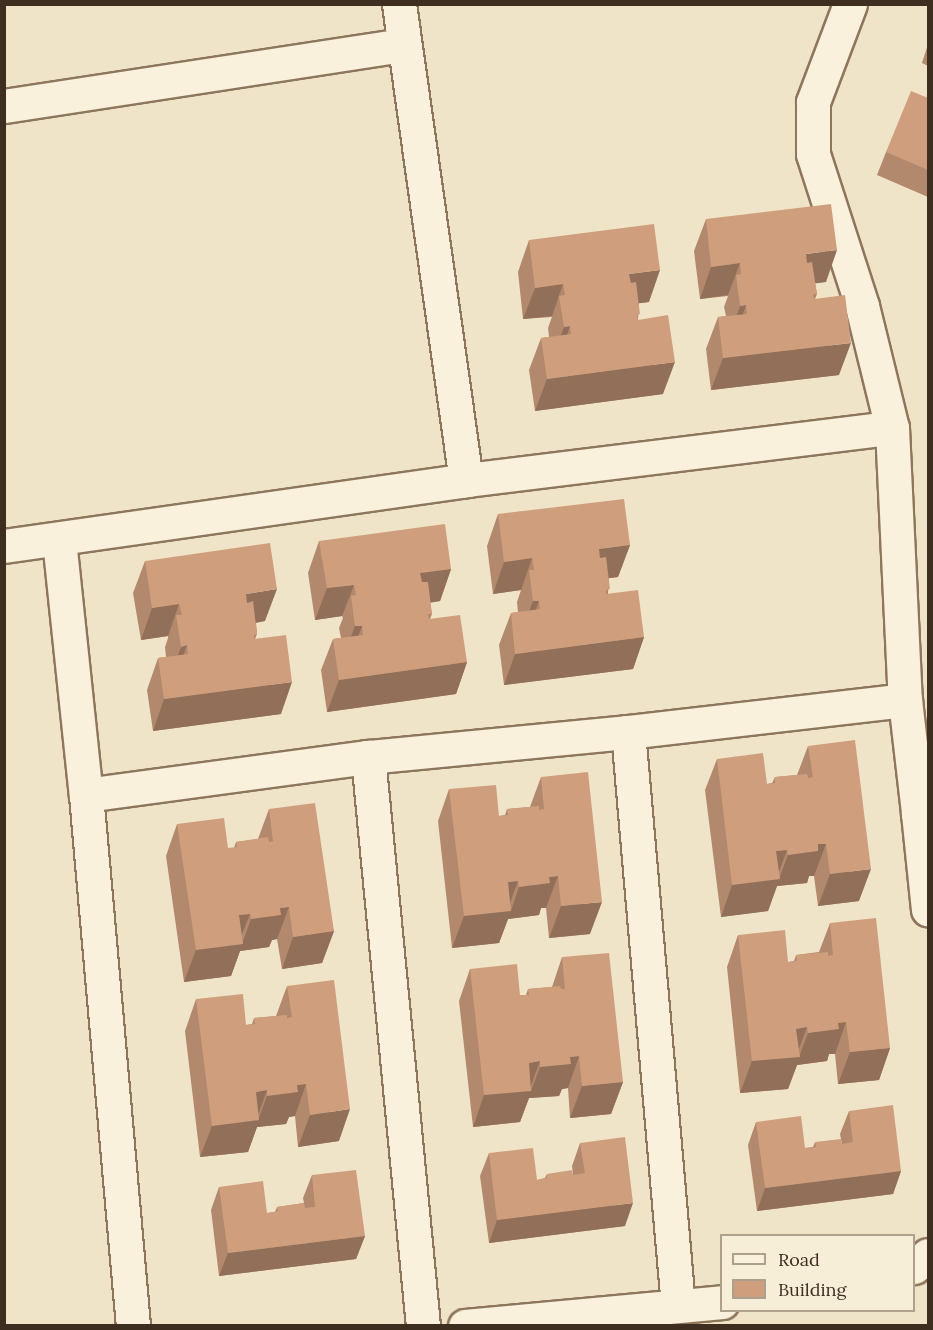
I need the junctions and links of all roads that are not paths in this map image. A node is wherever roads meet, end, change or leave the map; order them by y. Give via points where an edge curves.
1 (399, 4) edge
2 (850, 4) edge
3 (404, 45) junction
4 (4, 106) edge
5 (892, 428) junction
6 (466, 480) junction
7 (59, 540) junction
8 (4, 546) edge
9 (905, 700) junction
10 (627, 732) junction
11 (368, 756) junction
12 (86, 795) junction
13 (923, 801) edge
14 (928, 909) edge
15 (928, 1255) edge
16 (915, 1266) edge
17 (720, 1302) edge
18 (678, 1306) junction
19 (133, 1326) edge
20 (423, 1326) edge
21 (465, 1326) edge

1 - 3 street
2 - 5 street via 813,102 813,154 862,306
3 - 4 street
3 - 6 street
5 - 6 street
5 - 9 street
6 - 7 street
7 - 8 street
7 - 12 street
9 - 10 street
9 - 13 street
10 - 11 street
10 - 18 street
11 - 12 street
11 - 20 street
12 - 19 street
13 - 14 street
15 - 16 street
17 - 18 street
18 - 21 street

